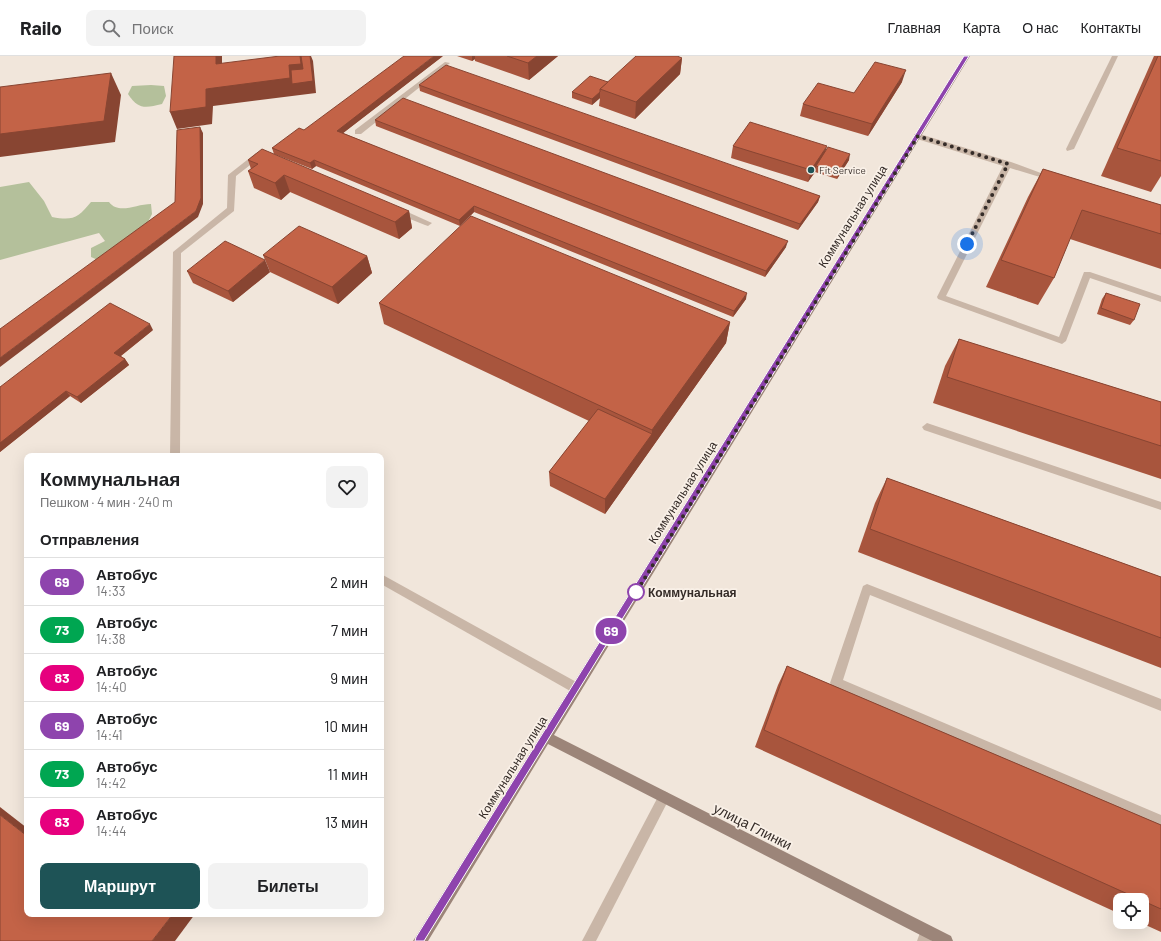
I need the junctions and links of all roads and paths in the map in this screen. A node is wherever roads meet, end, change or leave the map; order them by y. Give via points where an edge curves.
1 (967, 56) edge
2 (1115, 56) edge
3 (447, 63) dead end
4 (358, 132) dead end
5 (918, 136) junction
6 (1070, 148) dead end
7 (266, 158) edge
8 (1008, 164) junction
9 (1059, 181) edge
10 (391, 208) edge
11 (428, 223) dead end
12 (1161, 299) edge
13 (927, 427) dead end
14 (175, 453) edge
15 (1161, 506) edge
16 (384, 581) edge
17 (576, 688) junction
18 (1161, 704) edge
19 (546, 737) junction
20 (664, 797) junction
21 (1161, 821) edge
22 (925, 936) edge
23 (420, 941) edge
24 (589, 941) edge
25 (946, 941) edge

1 - 5 street, Коммунальная улица
2 - 6 lane
3 - 4 lane
5 - 8 lane
5 - 17 street, Коммунальная улица
7 - 14 lane via 258,155 232,175 232,209 177,252
8 - 9 lane
8 - 12 lane via 941,297 1062,341 1087,274
10 - 11 lane
13 - 15 lane
16 - 17 lane
17 - 19 street, Коммунальная улица
18 - 21 lane via 867,589 836,683
19 - 20 street, улица Глинки
19 - 23 street, Коммунальная улица
20 - 22 street, улица Глинки
20 - 24 lane
22 - 25 street, улица Глинки

